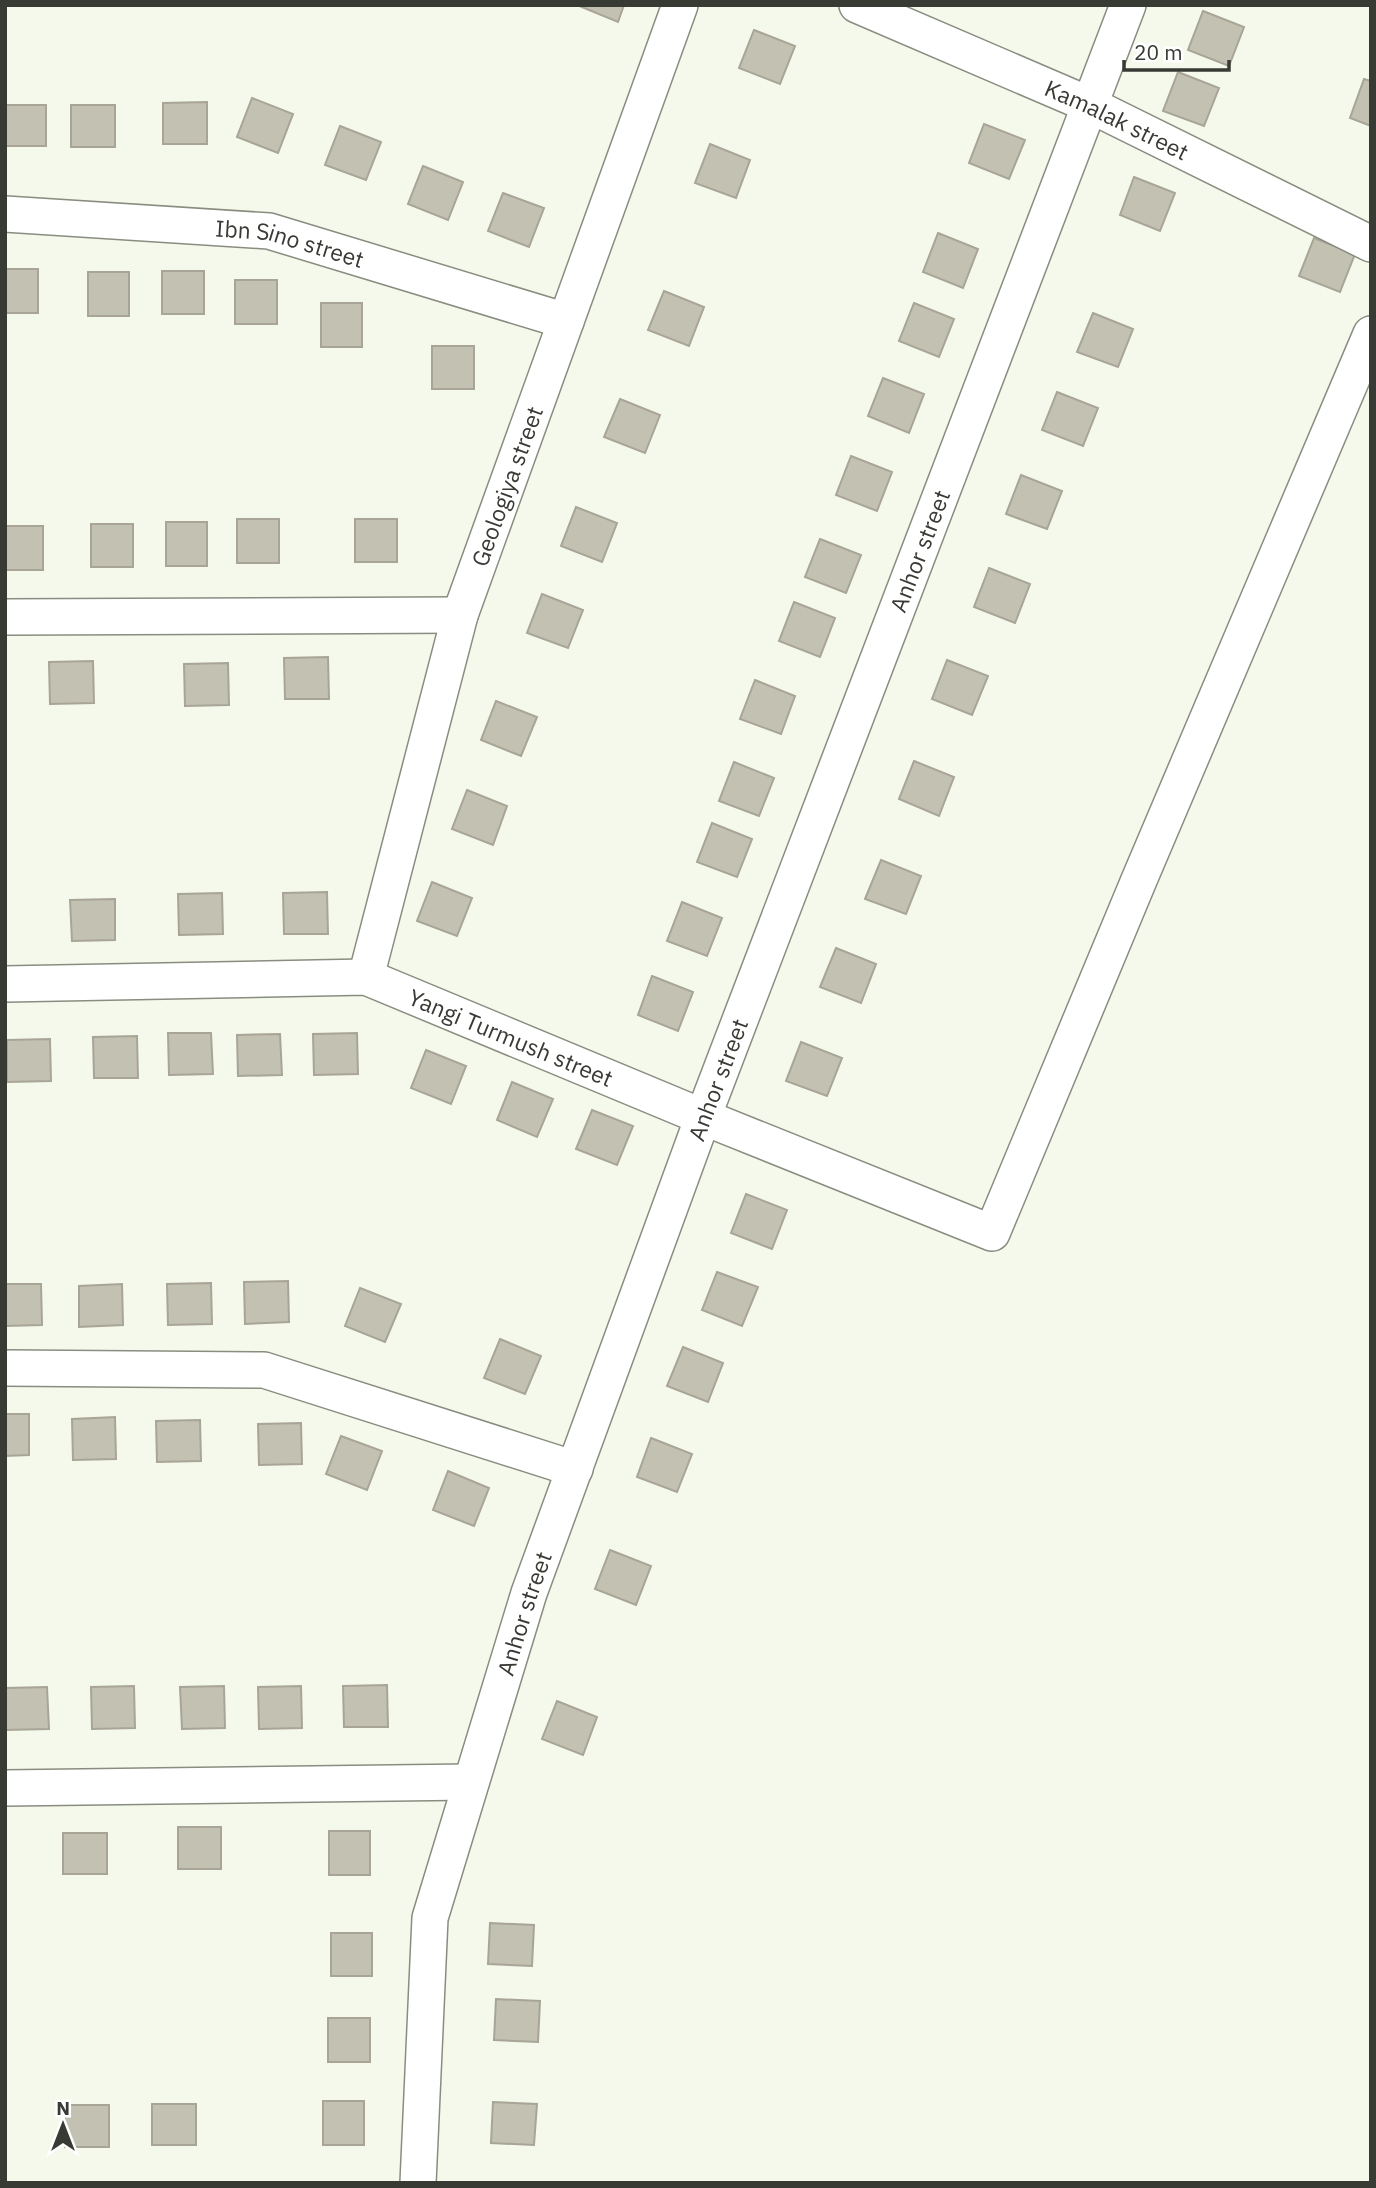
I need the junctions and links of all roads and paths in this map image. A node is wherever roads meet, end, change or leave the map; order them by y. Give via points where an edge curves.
1 (680, 5) edge
2 (857, 5) edge
3 (1128, 5) edge
4 (1090, 105) junction
5 (5, 215) edge
6 (1371, 244) edge
7 (565, 321) junction
8 (1371, 334) edge
9 (460, 615) junction
10 (5, 617) edge
11 (366, 977) junction
12 (5, 984) edge
13 (703, 1117) junction
14 (5, 1368) edge
15 (575, 1469) junction
16 (471, 1782) junction
17 (5, 1788) edge
18 (418, 2183) edge

1 - 7 street, Geologiya street
2 - 4 street, Kamalak street
3 - 4 street, Anhor street
4 - 6 street, Kamalak street
4 - 13 street, Anhor street
5 - 7 street, Ibn Sino street via 269,231
7 - 9 street, Geologiya street
8 - 13 street, Yangi Turmush street via 992,1233
9 - 10 street
9 - 11 street, Geologiya street
11 - 12 street, Yangi Turmush street
11 - 13 street, Yangi Turmush street
13 - 15 street, Anhor street
14 - 15 street via 264,1370
15 - 16 street, Anhor street via 529,1593
16 - 17 street
16 - 18 street, Anhor street via 430,1917

